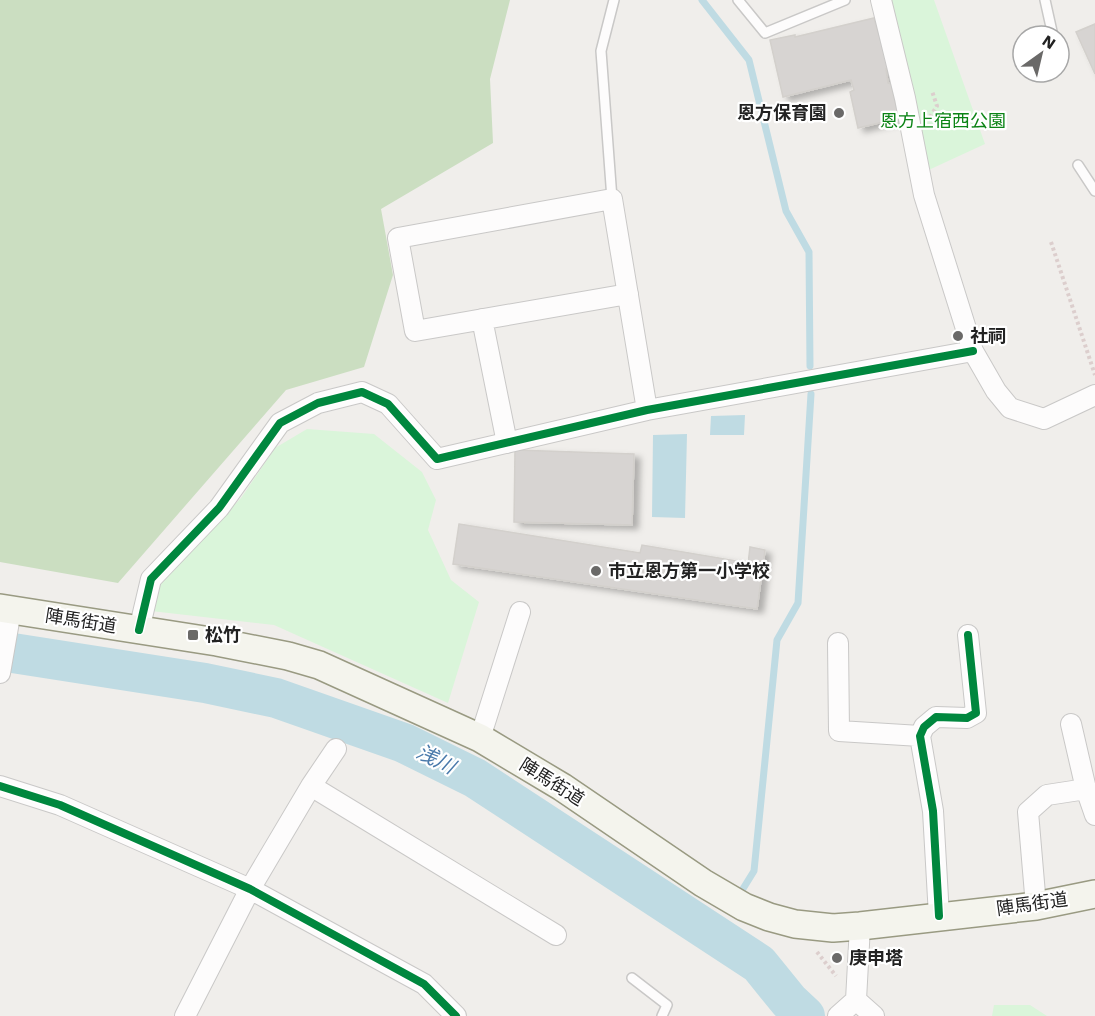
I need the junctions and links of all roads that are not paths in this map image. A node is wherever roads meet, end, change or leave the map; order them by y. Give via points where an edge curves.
1 (614, 0) edge
2 (738, 0) edge
3 (845, 0) edge
4 (881, 0) edge
5 (1045, 0) edge
6 (1050, 24) edge
7 (1078, 165) dead end
8 (1095, 191) edge
9 (612, 199) junction
10 (628, 294) junction
11 (482, 319) junction
12 (973, 351) junction
13 (1095, 395) edge
14 (647, 410) junction
15 (507, 443) junction
16 (520, 612) dead end
17 (6, 614) edge
18 (139, 630) junction
19 (968, 635) dead end
20 (838, 643) dead end
21 (0, 673) edge
22 (1071, 724) dead end
23 (920, 736) junction
24 (480, 738) junction
25 (336, 749) dead end
26 (0, 786) edge
27 (311, 786) junction
28 (1086, 789) junction
29 (1095, 815) edge
30 (250, 889) junction
31 (1095, 894) edge
32 (1036, 906) junction
33 (939, 916) junction
34 (861, 926) junction
35 (556, 935) dead end
36 (632, 978) dead end
37 (847, 1008) edge
38 (185, 1016) edge
39 (456, 1016) edge
40 (662, 1016) edge
41 (874, 1016) edge

1 - 9 lane via 601,51
2 - 3 lane via 765,33
4 - 12 street via 924,195
5 - 6 lane
7 - 8 lane
9 - 10 street
9 - 11 street via 398,238 415,331
10 - 11 street
10 - 14 street
11 - 15 street
12 - 13 street via 1010,408 1044,419
12 - 14 street
14 - 15 street
15 - 18 street via 436,459 388,404 362,392 318,403 280,423 219,508 151,579
16 - 24 street
17 - 18 main road, 陣馬街道
17 - 21 street
18 - 24 main road, 陣馬街道 via 263,651 319,665
19 - 23 street via 976,713 967,718 936,717
20 - 23 street via 839,730
22 - 28 street
23 - 33 street via 933,811
24 - 34 main road, 陣馬街道 via 744,907 795,924
25 - 27 street
26 - 30 street via 60,805
27 - 30 street
27 - 35 street
28 - 29 street
28 - 32 street via 1047,795 1028,812
30 - 38 street
30 - 39 street via 424,984
31 - 32 main road, 陣馬街道
32 - 33 main road, 陣馬街道
33 - 34 main road, 陣馬街道
34 - 37 street
36 - 40 lane via 667,1005
37 - 41 street

